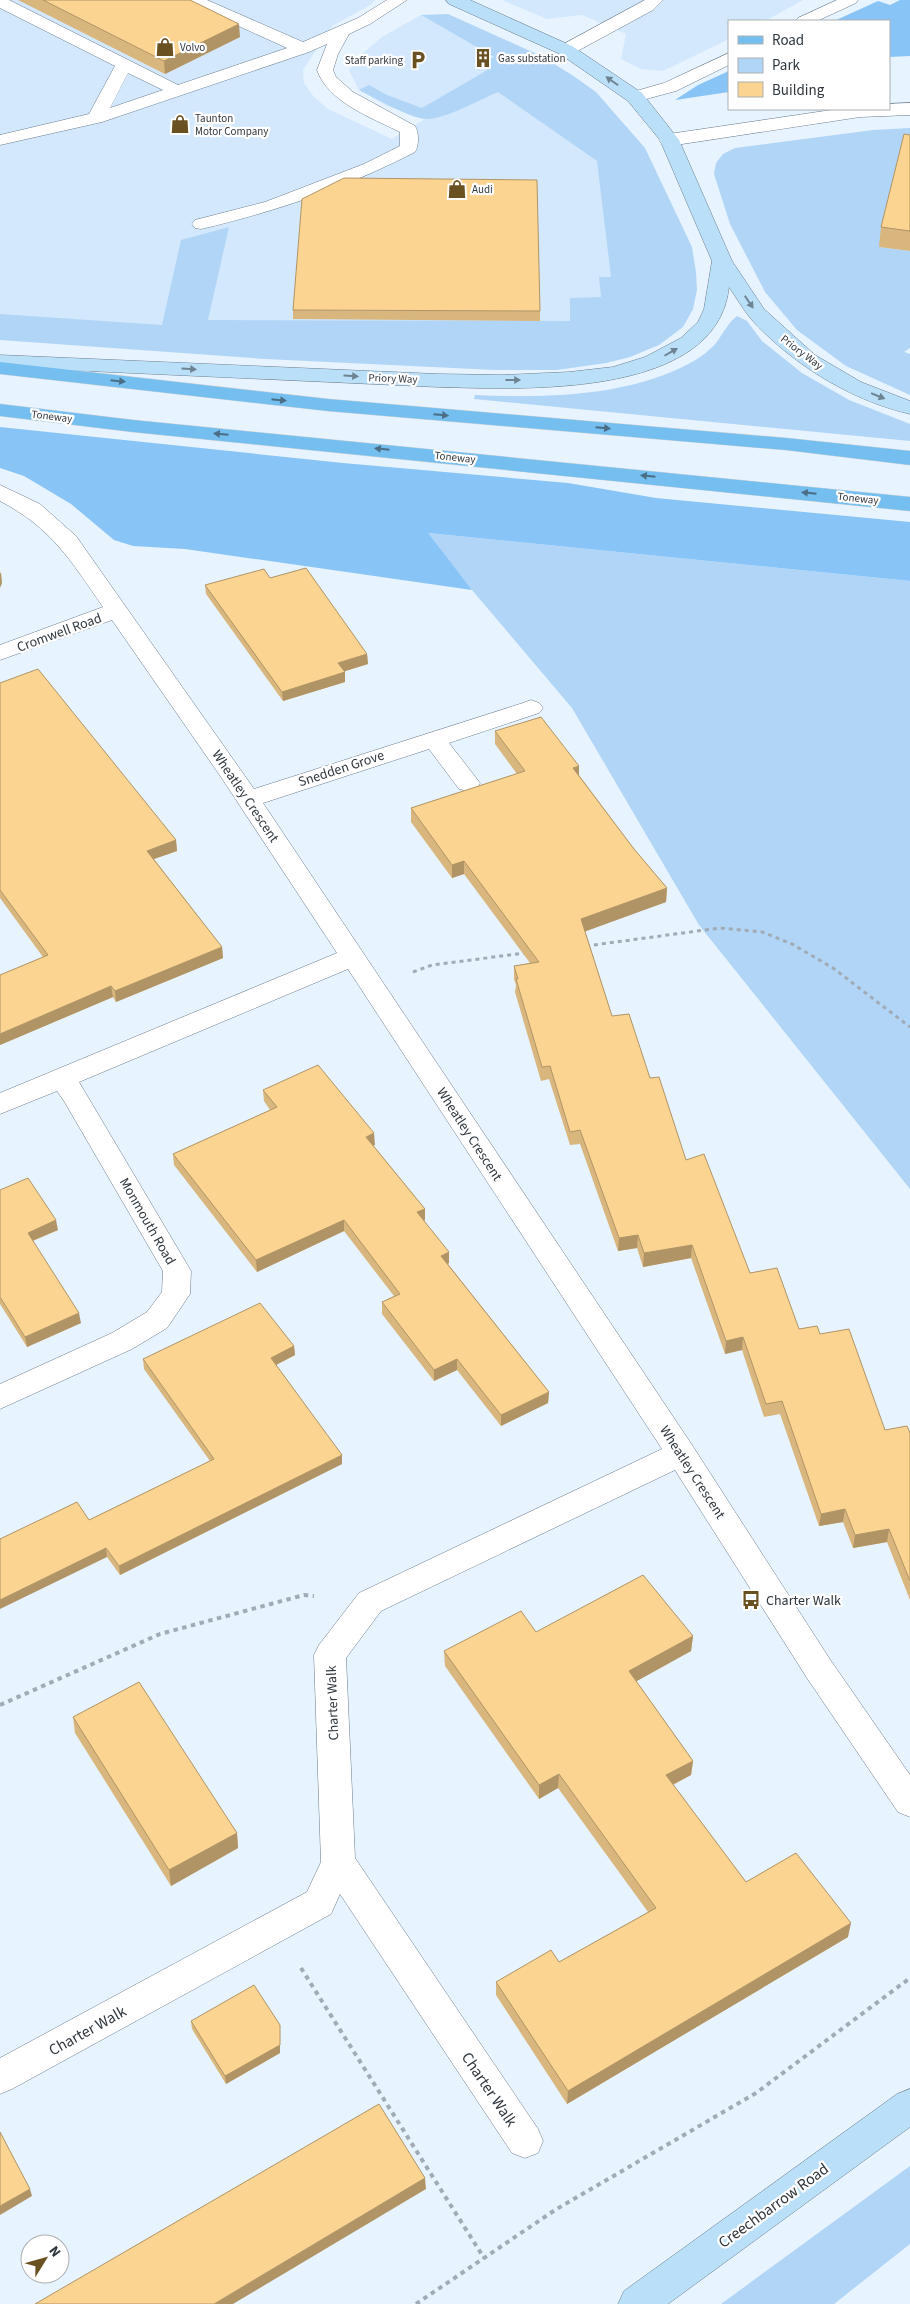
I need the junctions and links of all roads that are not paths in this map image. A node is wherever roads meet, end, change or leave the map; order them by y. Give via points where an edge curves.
1 (194, 0) edge
2 (399, 0) edge
3 (455, 0) edge
4 (655, 0) edge
5 (850, 0) edge
6 (0, 2) edge
7 (806, 20) edge
8 (345, 28) junction
9 (303, 48) junction
10 (566, 50) junction
11 (728, 58) edge
12 (124, 65) junction
13 (178, 91) junction
14 (635, 96) junction
15 (910, 109) edge
16 (885, 110) edge
17 (890, 110) edge
18 (96, 118) junction
19 (0, 140) edge
20 (670, 140) junction
21 (201, 224) dead end
22 (722, 261) junction
23 (0, 361) edge
24 (0, 368) edge
25 (910, 408) edge
26 (0, 410) edge
27 (910, 458) edge
28 (0, 492) edge
29 (910, 504) edge
30 (118, 610) junction
31 (0, 653) edge
32 (531, 708) dead end
33 (433, 738) junction
34 (468, 783) dead end
35 (248, 798) junction
36 (353, 957) junction
37 (61, 1078) junction
38 (0, 1104) edge
39 (0, 1396) edge
40 (681, 1454) junction
41 (910, 1802) edge
42 (338, 1862) junction
43 (0, 2077) edge
44 (910, 2106) edge
45 (525, 2141) dead end
46 (637, 2304) edge

1 - 9 lane
2 - 8 lane via 364,21
3 - 10 street, Priory Way
4 - 10 lane
5 - 7 lane
6 - 12 lane
8 - 9 lane
8 - 21 lane via 334,44 325,71 330,84 408,130 409,148 370,168 271,206
9 - 13 lane
14 -> 10 street, Priory Way
11 - 14 lane via 670,87
12 - 13 lane
12 - 18 lane
13 - 18 lane
14 - 20 street, Priory Way
15 - 17 street
16 - 20 street
18 - 19 lane
20 - 22 street, Priory Way
23 -> 22 street, Priory Way via 415,379 531,380 602,375 644,365 670,353 698,334 716,310
22 -> 25 street, Priory Way via 757,313 808,359 854,386
24 -> 27 main road via 328,405 786,444
29 -> 26 main road, Toneway
28 - 30 street, Wheatley Crescent via 32,509 68,541
30 - 31 street, Cromwell Road
30 - 35 street, Wheatley Crescent
32 - 33 street, Snedden Grove
33 - 34 street
33 - 35 street, Snedden Grove
35 - 36 street, Wheatley Crescent
36 - 37 street
36 - 40 street, Wheatley Crescent
37 - 38 street
37 - 39 street, Monmouth Road via 74,1094 177,1271 176,1294 157,1320 122,1341
40 - 41 street, Wheatley Crescent via 818,1668
40 - 42 street, Charter Walk via 370,1602 330,1655
42 - 43 street, Charter Walk via 319,1903
42 - 45 street, Charter Walk
44 - 46 street, Creechbarrow Road

